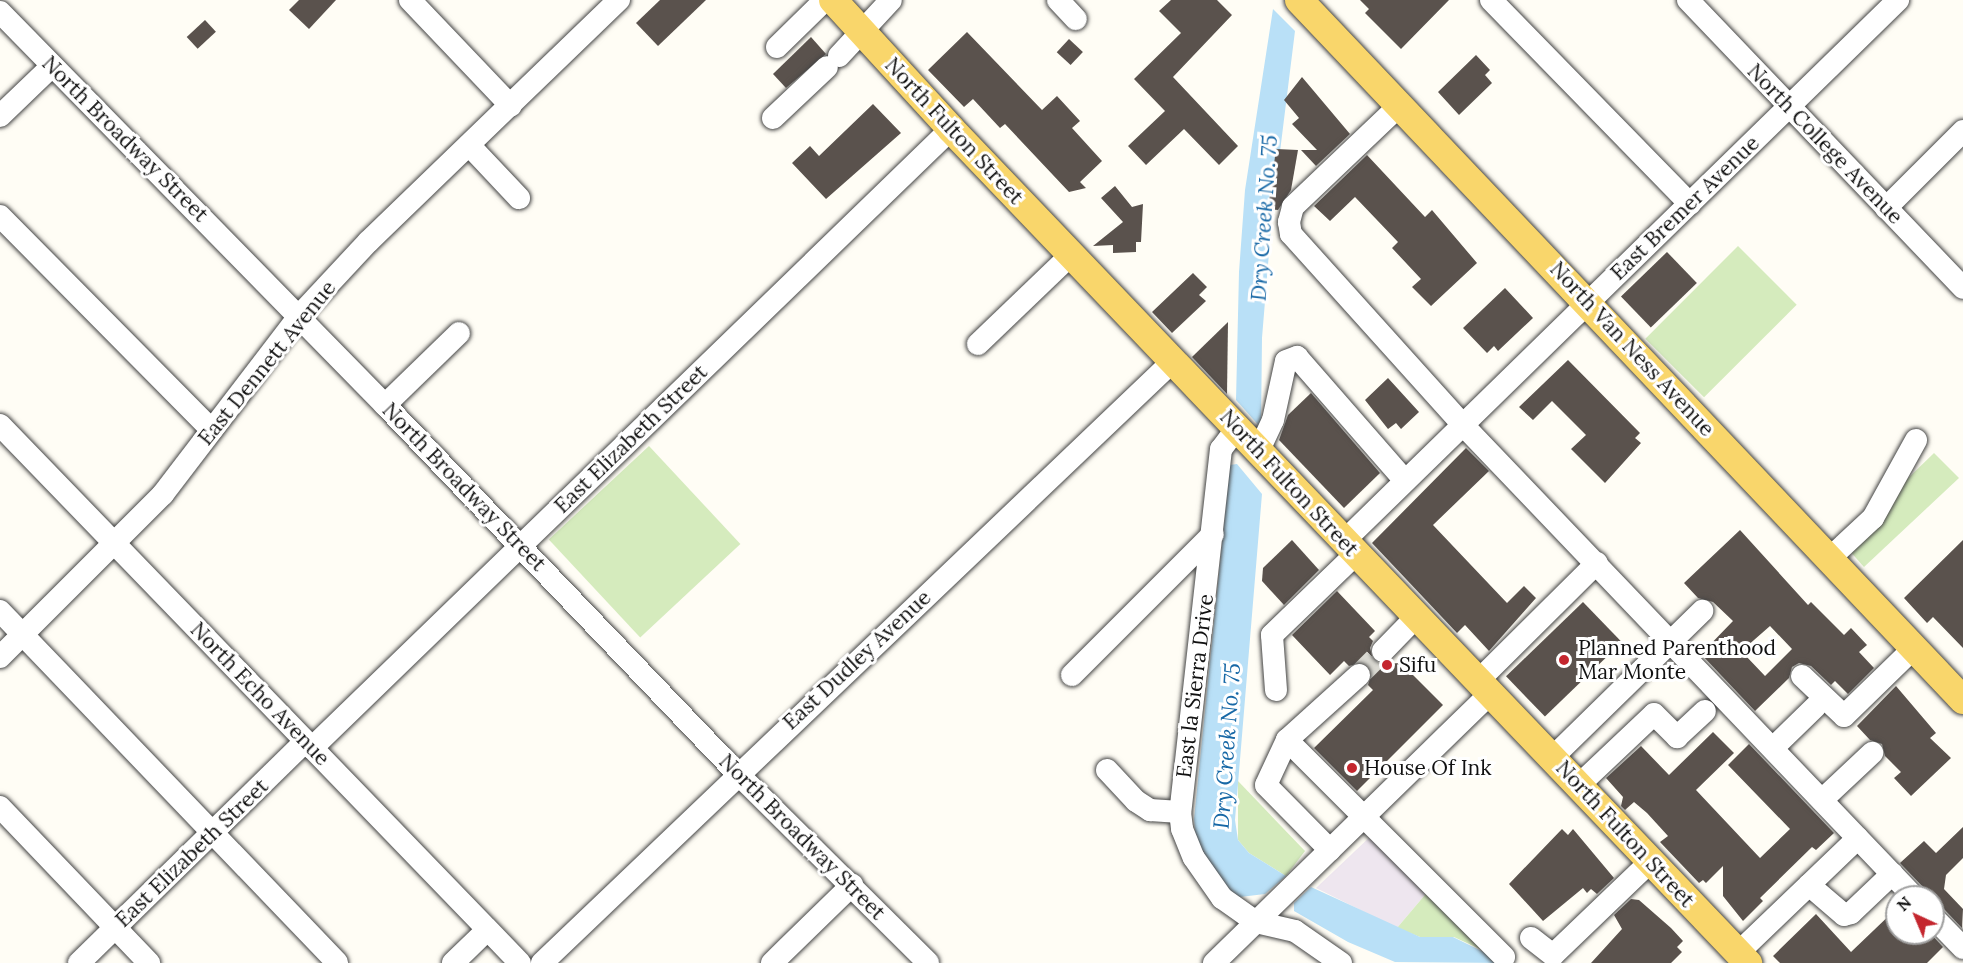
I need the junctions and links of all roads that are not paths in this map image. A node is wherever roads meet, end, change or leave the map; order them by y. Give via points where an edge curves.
1 (410, 0) edge
2 (619, 0) edge
3 (825, 0) edge
4 (833, 0) edge
5 (891, 0) edge
6 (1058, 0) edge
7 (1491, 0) edge
8 (1898, 0) edge
9 (1302, 4) edge
10 (1701, 4) edge
11 (0, 12) edge
12 (1076, 19) dead end
13 (860, 31) junction
14 (777, 47) dead end
15 (52, 66) junction
16 (1400, 105) junction
17 (511, 106) junction
18 (1789, 106) junction
19 (0, 116) edge
20 (773, 118) dead end
21 (951, 129) junction
22 (1963, 131) edge
23 (469, 146) junction
24 (519, 198) dead end
25 (1690, 204) junction
26 (1886, 208) junction
27 (0, 216) edge
28 (1072, 254) junction
29 (1963, 288) edge
30 (1588, 303) junction
31 (299, 316) junction
32 (459, 333) dead end
33 (978, 344) dead end
34 (1174, 360) junction
35 (385, 405) junction
36 (0, 425) edge
37 (1463, 425) junction
38 (212, 430) junction
39 (1245, 436) junction
40 (1916, 440) dead end
41 (1406, 481) junction
42 (1213, 534) junction
43 (116, 544) junction
44 (521, 546) junction
45 (1350, 548) junction
46 (1829, 559) junction
47 (1597, 563) junction
48 (0, 611) edge
49 (1702, 611) dead end
50 (1418, 615) junction
51 (23, 635) junction
52 (1671, 642) junction
53 (1914, 648) junction
54 (1383, 651) tunnel mouth
55 (0, 657) edge
56 (1072, 675) dead end
57 (1359, 675) tunnel mouth
58 (1802, 676) dead end
59 (1485, 686) junction
60 (1276, 690) dead end
61 (1963, 700) edge
62 (1815, 707) dead end
63 (1705, 711) dead end
64 (1287, 740) junction
65 (308, 745) junction
66 (1773, 748) junction
67 (1872, 753) dead end
68 (1553, 757) junction
69 (1107, 770) dead end
70 (737, 773) junction
71 (1579, 785) junction
72 (1822, 800) junction
73 (0, 807) edge
74 (1180, 812) junction
75 (1364, 816) junction
76 (212, 832) junction
77 (1858, 838) junction
78 (1330, 850) junction
79 (1651, 861) junction
80 (1892, 874) junction
81 (852, 885) junction
82 (1809, 885) junction
83 (1903, 885) edge
84 (1256, 922) junction
85 (116, 927) junction
86 (1945, 929) edge
87 (487, 930) junction
88 (1531, 938) dead end
89 (1963, 948) edge
90 (1504, 957) dead end
91 (1743, 958) edge
92 (1556, 959) edge
93 (79, 963) edge
94 (149, 963) edge
95 (337, 963) edge
96 (453, 963) edge
97 (520, 963) edge
98 (542, 963) edge
99 (772, 963) edge
100 (928, 963) edge
101 (1214, 963) edge
102 (1341, 963) edge

1 - 17 street
2 - 17 street, East Dennett Avenue
3 - 14 street
4 - 13 main road, North Fulton Street
5 - 13 street
6 - 12 street
7 - 25 street
8 - 18 street, East Bremer Avenue
9 - 16 main road, North Van Ness Avenue
10 - 18 street, North College Avenue
11 - 15 street, North Broadway Street
13 - 20 street
13 - 21 main road, North Fulton Street
15 - 19 street
15 - 31 street, North Broadway Street
16 - 30 main road, North Van Ness Avenue
16 - 37 street via 1293,207 1291,234
17 - 23 street, East Dennett Avenue
18 - 25 street, East Bremer Avenue
18 - 26 street, North College Avenue
21 - 28 main road, North Fulton Street
21 - 44 street, East Elizabeth Street
22 - 26 street
23 - 24 street
23 - 31 street, East Dennett Avenue via 368,242
25 - 30 street, East Bremer Avenue
26 - 29 street, North College Avenue
27 - 38 street
28 - 33 street
28 - 34 main road, North Fulton Street
30 - 37 street, East Bremer Avenue
30 - 46 main road, North Van Ness Avenue
31 - 35 street, North Broadway Street
31 - 38 street, East Dennett Avenue
32 - 35 street
34 - 39 main road, North Fulton Street
34 - 70 street, East Dudley Avenue
35 - 44 street, North Broadway Street
36 - 43 street, North Echo Avenue
37 - 41 street, East Bremer Avenue
37 - 47 street
38 - 43 street, East Dennett Avenue via 163,494
39 - 41 street, East la Sierra Drive via 1273,420 1286,361 1297,357
39 - 42 street, East la Sierra Drive via 1221,449
39 - 45 main road, North Fulton Street
40 - 46 street via 1873,518
41 - 45 street, East Bremer Avenue
42 - 56 street
42 - 74 street, East la Sierra Drive
43 - 51 street, East Dennett Avenue
43 - 65 street, North Echo Avenue
44 - 65 street, East Elizabeth Street
44 - 70 street, North Broadway Street
45 - 50 main road, North Fulton Street
45 - 60 street, East Bremer Avenue via 1272,635
46 - 53 main road, North Van Ness Avenue
47 - 52 street
47 - 59 street
48 - 51 street
49 - 52 street
50 - 54 street
50 - 59 main road, North Fulton Street
51 - 55 street, East Dennett Avenue
51 - 76 street
52 - 66 street
52 - 68 street
53 - 58 street via 1844,716
53 - 61 main road, North Van Ness Avenue
57 - 64 street
59 - 68 main road, North Fulton Street
59 - 75 street
62 - 66 street
63 - 71 street via 1677,737 1654,714
64 - 75 street
64 - 78 street via 1266,785
65 - 76 street, East Elizabeth Street
65 - 87 street, North Echo Avenue
66 - 72 street
67 - 72 street
68 - 71 main road, North Fulton Street
69 - 74 street via 1150,810
70 - 81 street, North Broadway Street
70 - 98 street, East Dudley Avenue
71 - 79 main road, North Fulton Street
72 - 77 street
73 - 85 street
74 - 84 street, East la Sierra Drive via 1186,844 1209,881 1222,898
75 - 78 street
75 - 90 street
76 - 85 street, East Elizabeth Street
76 - 95 street
77 - 80 street
77 - 82 street
78 - 84 street
79 - 91 main road, North Fulton Street
79 - 92 street
80 - 82 street via 1851,913 1844,915
80 - 83 street
81 - 99 street
81 - 100 street, North Broadway Street
82 - 91 street
84 - 101 street
84 - 102 street via 1295,931
85 - 93 street, East Elizabeth Street
85 - 94 street
86 - 89 street
87 - 96 street
87 - 97 street, North Echo Avenue
88 - 92 street

